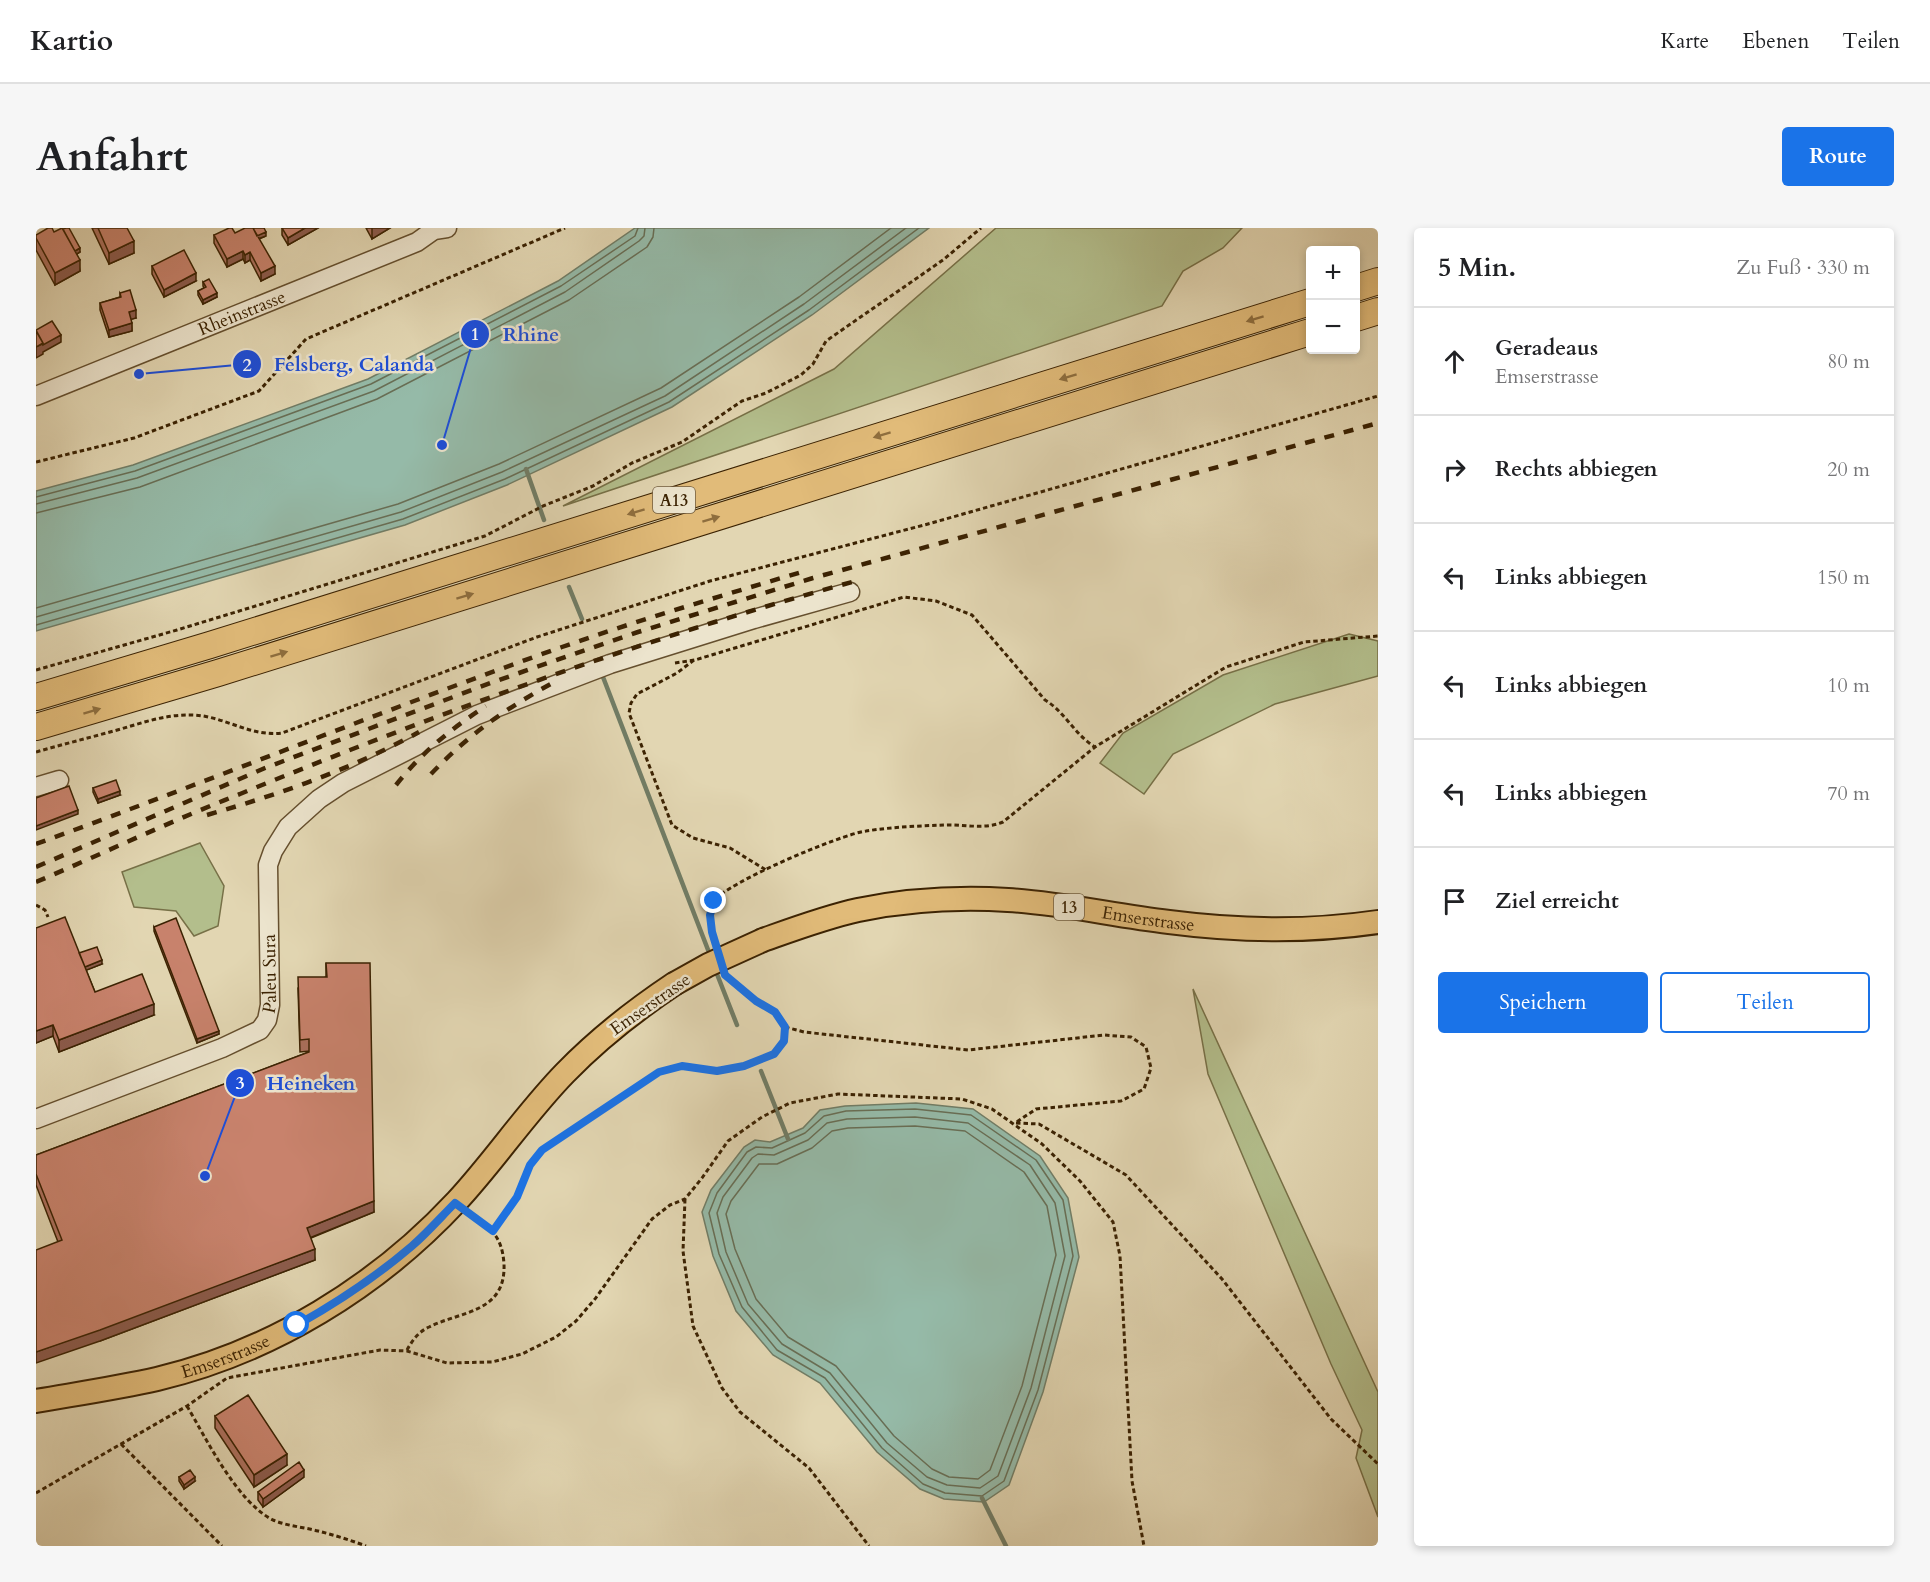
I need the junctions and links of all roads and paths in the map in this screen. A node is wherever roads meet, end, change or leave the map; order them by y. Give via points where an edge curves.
1 (566, 228) edge
2 (981, 228) edge
3 (438, 229) edge
4 (1378, 281) edge
5 (1360, 287) edge
6 (1306, 304) edge
7 (1378, 311) edge
8 (1360, 317) edge
9 (1306, 334) edge
10 (36, 396) edge
11 (1378, 396) edge
12 (36, 462) edge
13 (850, 592) dead end
14 (1378, 636) edge
15 (694, 660) junction
16 (672, 663) dead end
17 (36, 670) edge
18 (36, 697) edge
19 (36, 727) edge
20 (1095, 747) junction
21 (36, 752) edge
22 (59, 780) dead end
23 (36, 787) edge
24 (766, 870) junction
25 (36, 905) edge
26 (48, 917) dead end
27 (1378, 922) edge
28 (716, 943) dead end
29 (725, 975) dead end
30 (785, 1027) junction
31 (36, 1119) edge
32 (1014, 1123) junction
33 (685, 1199) junction
34 (455, 1203) junction
35 (493, 1231) junction
36 (407, 1351) junction
37 (36, 1401) edge
38 (187, 1406) junction
39 (121, 1444) junction
40 (1378, 1464) edge
41 (36, 1493) edge
42 (222, 1546) edge
43 (366, 1546) edge
44 (869, 1546) edge
45 (1144, 1546) edge

1 - 12 path via 306,339 260,392 134,438
2 - 17 path via 944,260 826,341 813,364 801,375 742,401 682,442 632,463 593,486 485,536
3 - 10 street, Rheinstrasse via 417,242
4 - 5 highway
6 -> 18 highway, A13
7 - 8 highway
19 -> 9 highway, A13
11 - 21 path via 928,524 710,581 537,637 282,733 254,732 214,717 183,715
13 - 31 street, Paleu Sura via 610,664 477,716 343,783 288,827 268,865 270,1005 260,1030
14 - 20 path via 1304,642 1226,667
15 - 16 path
15 - 20 path via 904,597 936,601 972,615 1045,700 1056,706
15 - 24 path via 637,694 629,713 672,825 693,838 730,848
20 - 24 path via 992,827 946,825 864,831 817,845
22 - 23 street
24 - 28 path via 714,901 710,915
25 - 26 path
27 - 34 main road, Emserstrasse / 13, bridge via 1256,929 1170,922 1043,903 974,899 859,910 763,940 674,984 619,1024 564,1074
29 - 30 path via 775,1012
30 - 32 path via 968,1050 1104,1035 1131,1037 1146,1047 1151,1068 1144,1089 1121,1101 1036,1109
30 - 35 path via 784,1041 774,1054 717,1071 682,1066 659,1072 542,1150
32 - 33 path via 992,1109 962,1099 838,1095 790,1103 762,1116 728,1141
32 - 40 path via 1039,1124 1126,1175 1222,1278 1330,1419
32 - 45 path via 1080,1181 1113,1222 1120,1256 1132,1481
33 - 36 path via 652,1219 595,1299 556,1337 522,1354 492,1362 447,1364
33 - 44 path via 683,1251 693,1326 722,1388 740,1412 809,1468
34 - 35 path
34 - 37 main road, Emserstrasse / 13 via 382,1270 325,1310 265,1341 157,1379
35 - 36 path via 504,1261 496,1294 474,1311 429,1326
36 - 38 path via 350,1354 227,1378
38 - 39 path
38 - 43 path via 215,1456 263,1514 294,1527
39 - 41 path
39 - 42 path

